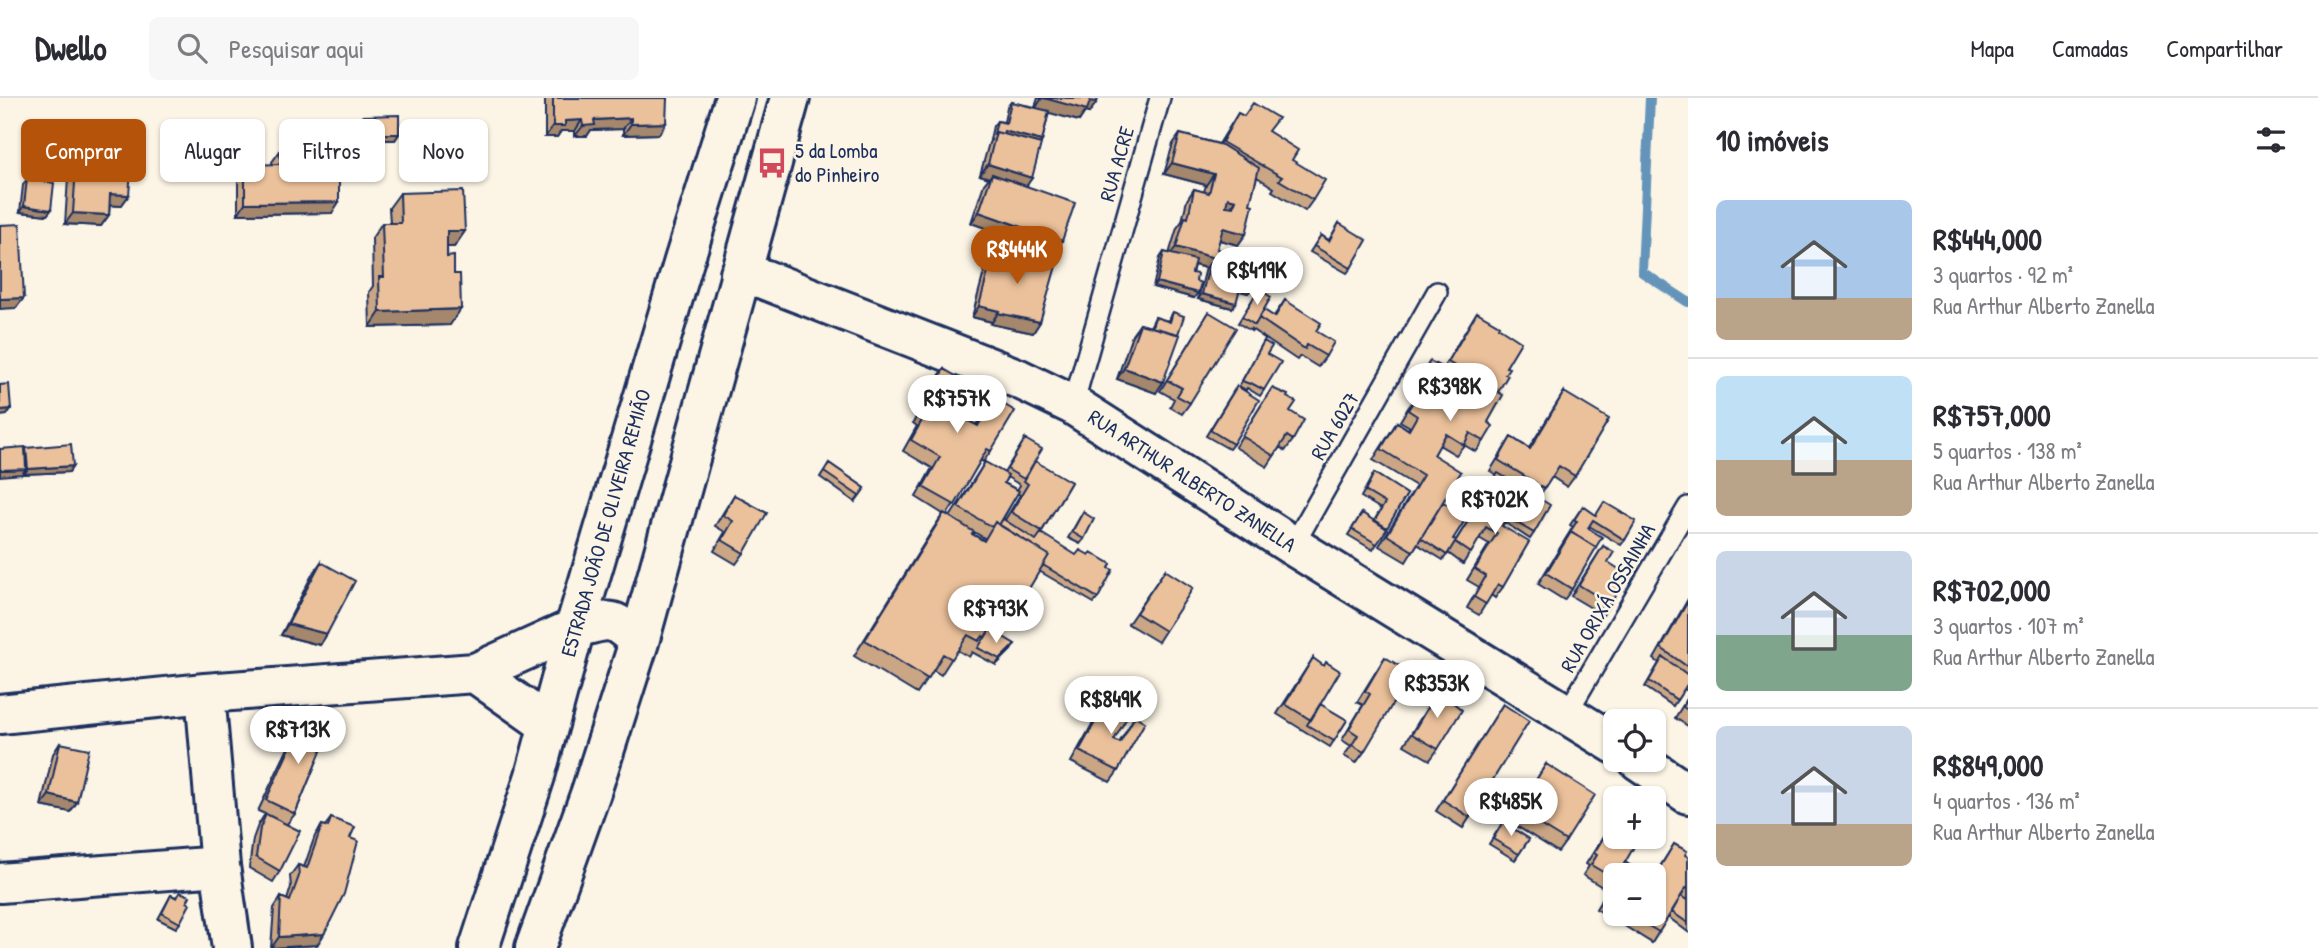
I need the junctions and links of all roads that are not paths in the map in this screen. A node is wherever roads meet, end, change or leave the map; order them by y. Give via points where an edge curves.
1 (735, 98) edge
2 (790, 98) edge
3 (1160, 98) edge
4 (740, 274) junction
5 (1437, 292) dead end
6 (1073, 405) junction
7 (1688, 507) edge
8 (1293, 546) junction
9 (575, 628) junction
10 (639, 642) junction
11 (475, 673) junction
12 (205, 693) junction
13 (1567, 713) junction
14 (0, 714) edge
15 (547, 724) junction
16 (1603, 736) edge
17 (1656, 772) edge
18 (1688, 794) edge
19 (220, 866) junction
20 (0, 883) edge
21 (232, 948) edge
22 (479, 948) edge
23 (535, 948) edge

1 - 9 street, ESTRADA JOÃO DE OLIVEIRA REMIÃO
2 - 4 street
3 - 6 lane, RUA ACRE
4 - 6 street, RUA ARTHUR ALBERTO ZANELLA via 1019,379
4 - 10 street
5 - 8 lane, RUA 6027
6 - 8 street, RUA ARTHUR ALBERTO ZANELLA
7 - 13 lane, RUA ORIXÁ OSSAINHA
8 - 13 street, RUA ARTHUR ALBERTO ZANELLA
9 - 10 street via 606,620 619,622
9 - 11 street
9 - 15 street, ESTRADA JOÃO DE OLIVEIRA REMIÃO
10 - 23 street
11 - 12 street
11 - 15 street
12 - 14 street
12 - 19 street
13 - 16 street, RUA ARTHUR ALBERTO ZANELLA
15 - 22 street, ESTRADA JOÃO DE OLIVEIRA REMIÃO via 535,776
17 - 18 street
19 - 20 street
19 - 21 street

